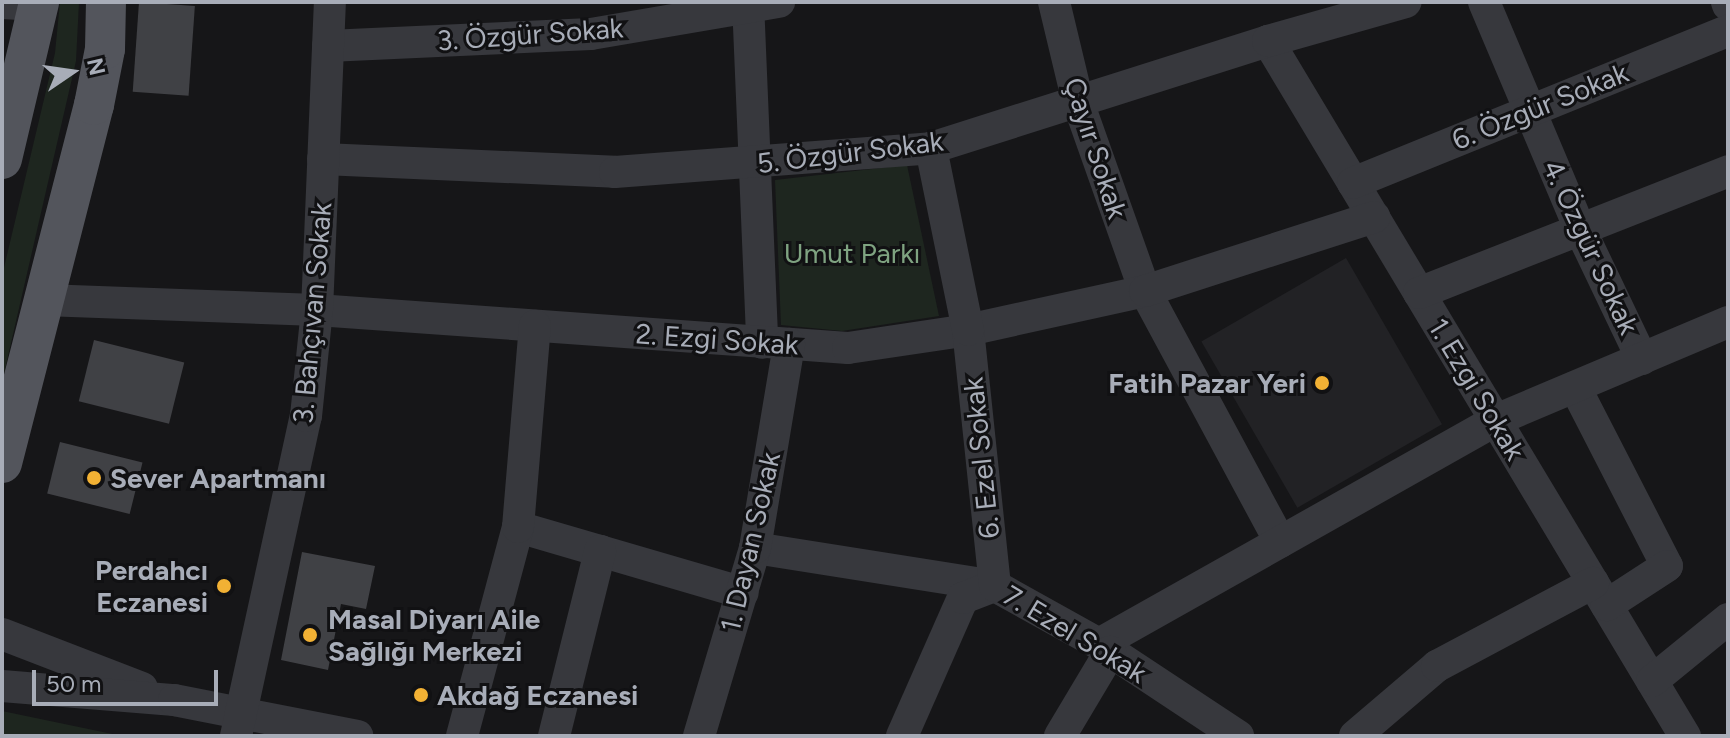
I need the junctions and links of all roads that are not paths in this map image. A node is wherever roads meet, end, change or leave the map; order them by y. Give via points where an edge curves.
1 (106, 2) edge
2 (330, 2) edge
3 (1054, 2) edge
4 (1406, 2) edge
5 (1484, 2) edge
6 (27, 3) edge
7 (758, 4) edge
8 (1728, 31) edge
9 (1268, 41) junction
10 (328, 46) junction
11 (1078, 102) junction
12 (1529, 110) junction
13 (931, 148) junction
14 (2, 159) edge
15 (323, 159) junction
16 (755, 164) junction
17 (1728, 171) edge
18 (1353, 183) junction
19 (1374, 217) junction
20 (1580, 229) junction
21 (1145, 291) junction
22 (1419, 293) junction
23 (44, 300) junction
24 (317, 310) junction
25 (1728, 322) edge
26 (535, 326) junction
27 (968, 330) junction
28 (776, 344) junction
29 (1642, 359) junction
30 (1575, 387) junction
31 (1496, 420) junction
32 (2, 463) edge
33 (518, 527) junction
34 (1280, 542) junction
35 (755, 548) junction
36 (600, 551) junction
37 (995, 586) junction
38 (743, 593) junction
39 (1600, 594) junction
40 (1728, 619) edge
41 (2, 634) edge
42 (1104, 648) junction
43 (1652, 681) junction
44 (2, 686) edge
45 (174, 700) junction
46 (239, 724) edge
47 (357, 736) edge
48 (462, 736) edge
49 (554, 736) edge
50 (699, 736) edge
51 (902, 736) edge
52 (1060, 736) edge
53 (1238, 736) edge
54 (1355, 736) edge
55 (1685, 736) edge

1 - 23 main road via 105,49 94,105
2 - 10 street, 3. Bahçıvan Sokak
3 - 11 street, Çayır Sokak
4 - 9 street, 5. Özgür Sokak
5 - 12 street, 4. Özgür Sokak
6 - 14 main road
7 - 10 street, 3. Özgür Sokak via 591,34
7 - 16 street, 1. Dayan Sokak
8 - 12 street, 6. Özgür Sokak
9 - 11 street, 5. Özgür Sokak
9 - 18 street, 1. Ezgi Sokak
10 - 15 street, 3. Bahçıvan Sokak
11 - 13 street, 5. Özgür Sokak
11 - 21 street, Çayır Sokak
12 - 18 street, 6. Özgür Sokak
12 - 20 street, 4. Özgür Sokak
13 - 16 street, 5. Özgür Sokak
13 - 27 street, 6. Ezel Sokak
15 - 16 street, 5. Özgür Sokak via 615,172
15 - 24 street, 3. Bahçıvan Sokak
16 - 28 street, 1. Dayan Sokak
17 - 20 street
18 - 19 street, 1. Ezgi Sokak
19 - 21 street, 2. Ezgi Sokak
19 - 22 street, 1. Ezgi Sokak
20 - 22 street
20 - 29 street, 4. Özgür Sokak
21 - 27 street, 2. Ezgi Sokak
21 - 34 street, Çayır Sokak
22 - 31 street, 1. Ezgi Sokak
23 - 24 street, 2. Ezgi Sokak
23 - 32 main road
24 - 26 street, 2. Ezgi Sokak
24 - 46 street, 3. Bahçıvan Sokak via 306,416
25 - 29 street
26 - 28 street, 2. Ezgi Sokak
26 - 33 street
27 - 28 street, 2. Ezgi Sokak via 848,348
27 - 37 street, 6. Ezel Sokak
28 - 35 street, 1. Dayan Sokak
29 - 30 street
30 - 31 street
30 - 39 street via 1667,566
31 - 34 street
31 - 39 street, 1. Ezgi Sokak
33 - 36 street
33 - 48 street
34 - 42 street
35 - 37 street, 7. Ezel Sokak
35 - 38 street, 1. Dayan Sokak
36 - 38 street
36 - 49 street
37 - 42 street, 7. Ezel Sokak
37 - 51 street via 963,598
38 - 50 street, 1. Dayan Sokak
39 - 43 street, 1. Ezgi Sokak
39 - 54 street via 1437,666
40 - 43 street
41 - 45 street
42 - 52 street
42 - 53 street, 7. Ezel Sokak
43 - 55 street, 1. Ezgi Sokak
44 - 45 street
45 - 46 street
46 - 47 street

